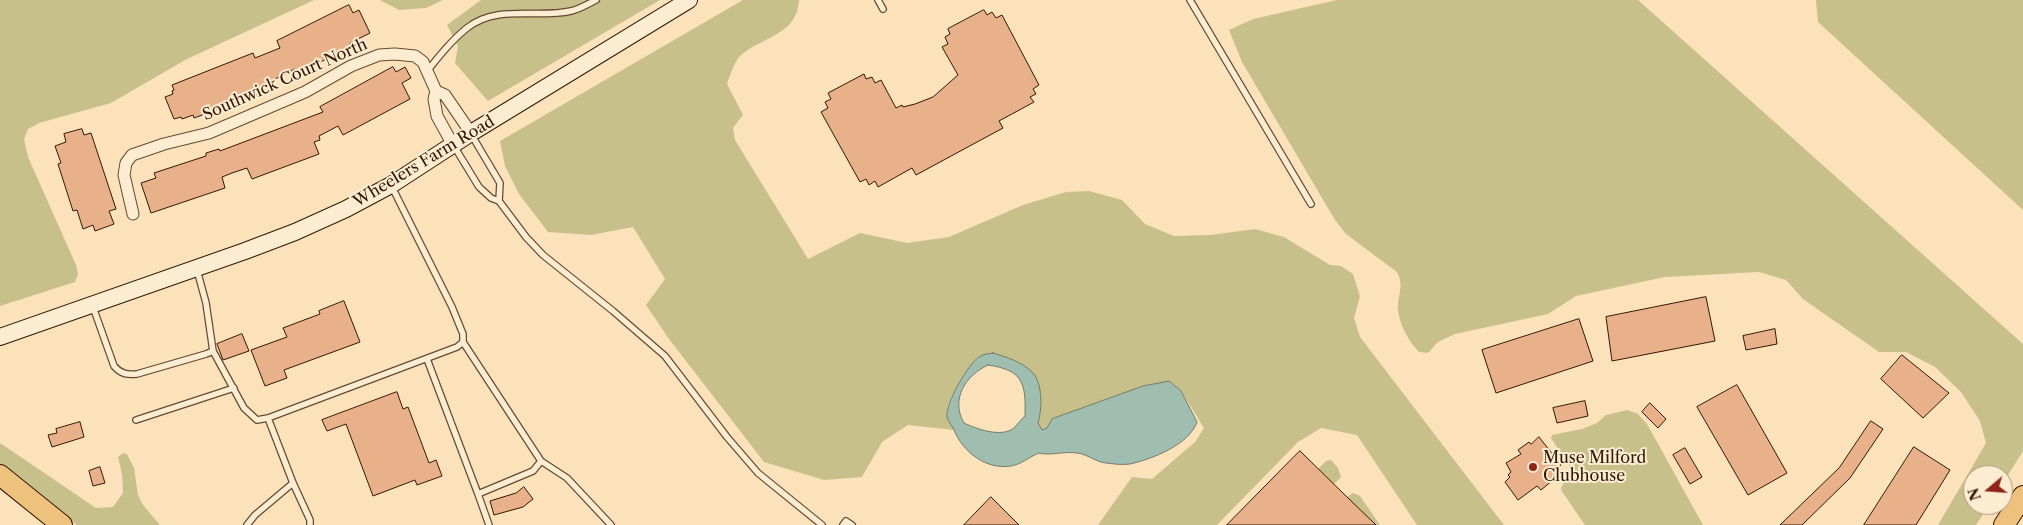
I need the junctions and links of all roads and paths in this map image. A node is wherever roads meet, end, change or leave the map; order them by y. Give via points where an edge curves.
1 (596, 0) edge
2 (689, 0) edge
3 (878, 0) edge
4 (1190, 0) edge
5 (883, 9) dead end
6 (428, 70) junction
7 (436, 91) junction
8 (471, 133) junction
9 (453, 145) junction
10 (391, 185) junction
11 (499, 201) junction
12 (1311, 204) dead end
13 (132, 214) dead end
14 (196, 268) junction
15 (92, 304) junction
16 (0, 337) edge
17 (463, 342) junction
18 (212, 351) junction
19 (427, 359) junction
20 (234, 388) junction
21 (268, 418) junction
22 (136, 420) dead end
23 (541, 461) junction
24 (0, 475) edge
25 (293, 484) junction
26 (478, 494) junction
27 (2023, 496) edge
28 (607, 524) edge
29 (62, 525) edge
30 (247, 525) edge
31 (310, 525) edge
32 (489, 525) edge
33 (822, 525) edge
34 (843, 525) edge
35 (852, 525) edge
36 (2004, 525) edge

1 - 6 lane via 572,11 506,13 485,18 468,27
2 - 8 main road, Wheelers Farm Road
3 - 5 lane
4 - 12 lane
6 - 7 street
6 - 13 street, Southwick Court North via 415,56 371,57 306,92 209,133 136,152 124,168
7 - 8 street via 445,95
7 - 9 street via 437,116
8 - 9 main road, Wheelers Farm Road
8 - 11 lane via 500,183
9 - 10 main road, Wheelers Farm Road
9 - 11 lane via 484,193
10 - 14 main road, Wheelers Farm Road via 295,232
10 - 17 lane via 452,307
11 - 33 lane via 543,255 665,356 758,474
14 - 15 main road, Wheelers Farm Road
14 - 18 lane via 206,303
15 - 16 main road, Wheelers Farm Road
15 - 18 lane via 119,372 137,374
17 - 19 lane
17 - 23 lane
18 - 20 lane
19 - 21 lane
19 - 26 lane
20 - 21 lane via 250,415 260,420
20 - 22 lane
21 - 25 lane
23 - 26 lane via 533,471
23 - 28 lane via 567,478
24 - 29 highway
25 - 30 lane
25 - 31 lane
26 - 32 lane
27 - 36 highway
34 - 35 lane via 846,521

